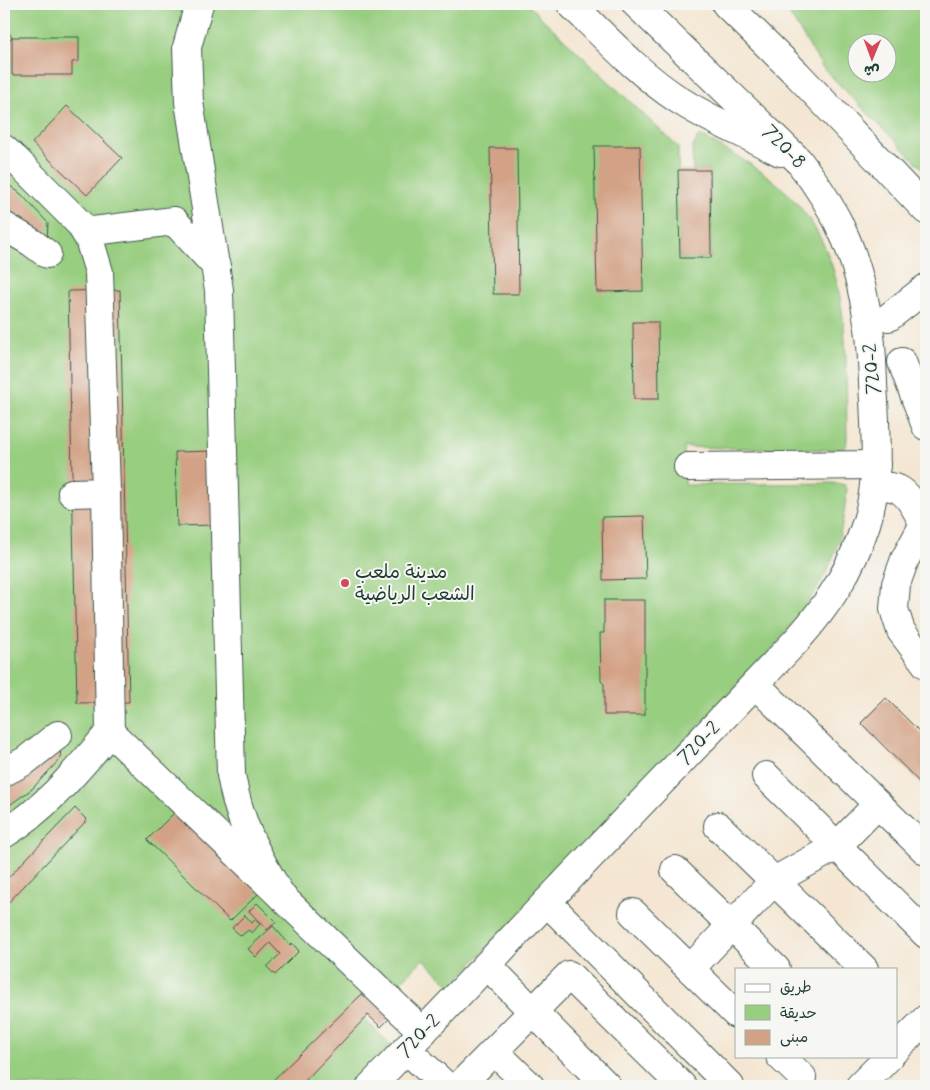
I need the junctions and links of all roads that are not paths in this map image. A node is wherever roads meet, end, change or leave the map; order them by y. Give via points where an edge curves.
1 (199, 4) edge
2 (571, 4) edge
3 (636, 4) edge
4 (726, 4) edge
5 (4, 149) edge
6 (801, 164) junction
7 (926, 210) edge
8 (4, 226) edge
9 (85, 232) junction
10 (46, 254) dead end
11 (216, 266) junction
12 (926, 288) edge
13 (879, 323) junction
14 (902, 362) dead end
15 (926, 426) edge
16 (688, 467) dead end
17 (875, 476) junction
18 (106, 492) junction
19 (72, 493) dead end
20 (925, 526) edge
21 (926, 664) edge
22 (755, 684) junction
23 (110, 732) junction
24 (58, 735) dead end
25 (4, 772) edge
26 (766, 776) dead end
27 (878, 804) junction
28 (718, 826) dead end
29 (4, 834) edge
30 (837, 846) junction
31 (926, 851) edge
32 (675, 870) dead end
33 (774, 881) junction
34 (282, 897) junction
35 (547, 902) junction
36 (633, 913) dead end
37 (732, 925) junction
38 (926, 934) edge
39 (487, 965) junction
40 (775, 968) edge
41 (863, 968) edge
42 (690, 969) junction
43 (532, 1012) junction
44 (735, 1013) edge
45 (926, 1019) edge
46 (414, 1040) junction
47 (898, 1048) edge
48 (494, 1051) junction
49 (782, 1058) edge
50 (888, 1058) edge
51 (802, 1077) dead end
52 (371, 1086) edge
53 (446, 1086) edge
54 (459, 1086) edge
55 (530, 1086) edge
56 (607, 1086) edge
57 (682, 1086) edge
58 (730, 1086) edge
59 (860, 1086) edge

1 - 11 street via 187,48 189,102
2 - 6 street via 677,99
3 - 6 street, 720-8
4 - 7 street via 798,74
5 - 9 street
6 - 13 street, 720-8 via 833,209
8 - 10 street
9 - 11 street via 174,222
9 - 18 street via 99,272
11 - 34 street via 231,775 244,828
12 - 13 street
13 - 17 street, 720-2
14 - 15 street
16 - 17 street
17 - 20 street via 903,492
17 - 22 street, 720-2 via 866,522 855,555 839,586 820,614
18 - 19 street
18 - 23 street
20 - 21 street via 905,559 896,584 894,609 901,631
22 - 27 street
22 - 35 street, 720-2
23 - 29 street via 71,778 35,812
23 - 34 street
24 - 25 street via 25,761
26 - 30 street
27 - 30 street
27 - 31 street
28 - 33 street
30 - 33 street
30 - 38 street
32 - 37 street
33 - 37 street
33 - 41 street
34 - 46 street
35 - 39 street, 720-2
35 - 58 street
36 - 42 street
37 - 40 street
37 - 42 street
39 - 43 street
39 - 46 street, 720-2
42 - 44 street
43 - 48 street
43 - 56 street
43 - 57 street via 568,975
45 - 47 street
46 - 52 street, 720-2
46 - 53 street
48 - 54 street
48 - 55 street
49 - 51 street
50 - 59 street

